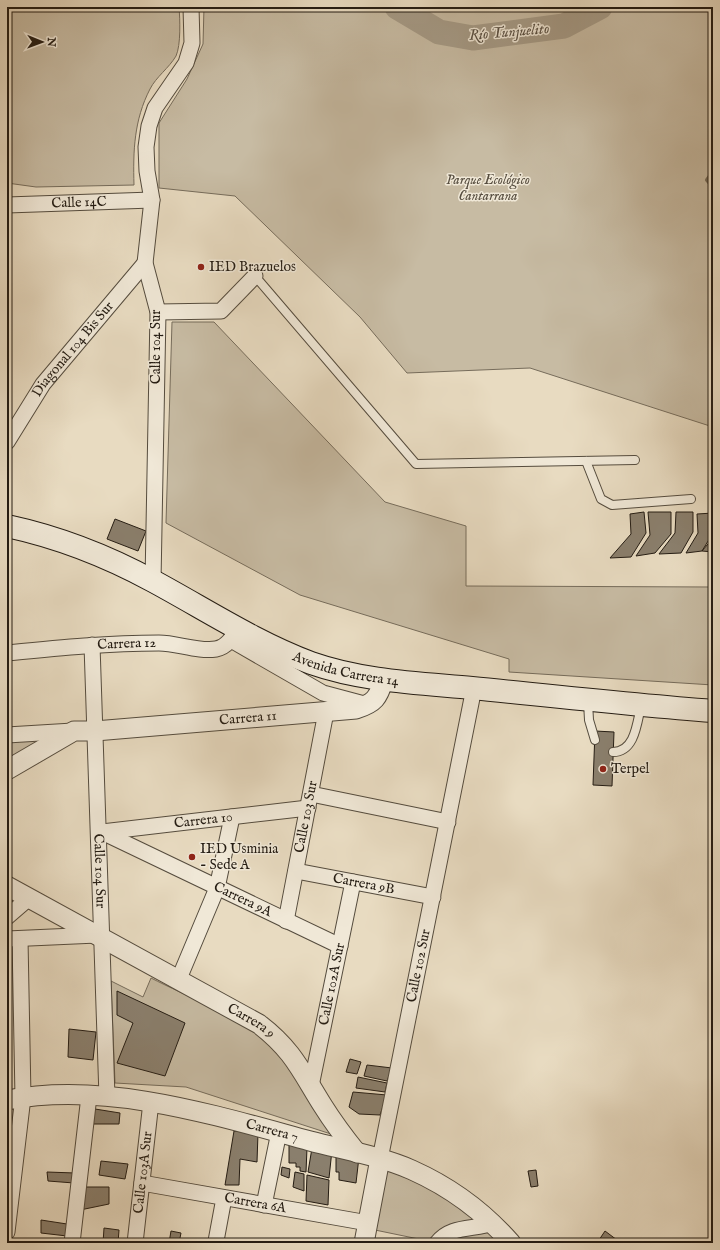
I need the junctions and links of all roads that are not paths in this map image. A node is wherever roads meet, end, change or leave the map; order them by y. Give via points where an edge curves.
1 (191, 7) edge
2 (152, 200) junction
3 (7, 205) edge
4 (145, 263) junction
5 (256, 276) joint
6 (158, 312) junction
7 (7, 442) edge
8 (635, 460) dead end
9 (586, 461) junction
10 (691, 499) dead end
11 (7, 526) edge
12 (153, 581) junction
13 (234, 634) junction
14 (92, 645) junction
15 (7, 653) edge
16 (384, 679) junction
17 (474, 688) junction
18 (588, 700) junction
19 (369, 705) junction
20 (641, 705) junction
21 (713, 711) edge
22 (326, 712) junction
23 (95, 730) junction
24 (74, 731) junction
25 (7, 735) edge
26 (595, 740) dead end
27 (613, 752) dead end
28 (7, 770) edge
29 (309, 801) junction
30 (232, 817) junction
31 (448, 822) junction
32 (101, 832) junction
33 (296, 871) junction
34 (353, 882) junction
35 (7, 886) edge
36 (217, 888) junction
37 (433, 897) junction
38 (29, 898) junction
39 (7, 917) edge
40 (286, 921) junction
41 (100, 936) junction
42 (13, 939) edge
43 (340, 946) junction
44 (178, 981) junction
45 (311, 1086) junction
46 (98, 1096) junction
47 (15, 1099) edge
48 (151, 1102) junction
49 (279, 1132) junction
50 (357, 1153) junction
51 (380, 1159) junction
52 (142, 1183) junction
53 (224, 1198) junction
54 (264, 1205) junction
55 (368, 1223) junction
56 (493, 1223) junction
57 (7, 1232) edge
58 (216, 1241) dead end
59 (72, 1243) edge
60 (135, 1243) edge
61 (364, 1243) edge
62 (437, 1243) edge
63 (510, 1243) edge

1 - 2 street, Calle 104 Sur via 192,43 186,63 155,108 149,126 146,147
2 - 3 street, Calle 14C
2 - 4 street, Calle 104 Sur
4 - 6 street, Calle 104 Sur
4 - 7 street, Diagonal 104 Bis Sur via 43,384
5 - 6 street via 220,311
5 - 9 lane via 416,464
6 - 12 street, Calle 104 Sur
8 - 9 lane
9 - 10 lane via 600,499 612,505
11 - 12 main road, Avenida Carrera 14 via 90,550
12 - 13 main road, Avenida Carrera 14
13 - 14 street, Carrera 12 via 224,646 217,649 160,643
13 - 16 main road, Avenida Carrera 14 via 313,663 351,674
13 - 19 street via 323,693
14 - 15 street, Carrera 12
14 - 23 street, Calle 104 Sur
16 - 17 main road, Avenida Carrera 14
16 - 19 street via 378,695
17 - 18 main road, Avenida Carrera 14
17 - 31 street, Calle 102 Sur
18 - 20 main road, Avenida Carrera 14
18 - 26 lane via 589,720
19 - 22 street, Carrera 11
20 - 21 main road, Avenida Carrera 14
20 - 27 lane via 629,746 619,752
22 - 23 street, Carrera 11
22 - 29 street, Calle 103 Sur
23 - 24 street, Carrera 11
23 - 32 street, Calle 104 Sur
24 - 25 street
24 - 28 street
29 - 30 street, Carrera 10
29 - 31 street, Carrera 10
29 - 33 street, Calle 103 Sur
30 - 32 street, Carrera 10
30 - 36 street
31 - 37 street, Calle 102 Sur
32 - 36 street, Carrera 9A
32 - 41 street, Calle 104 Sur
33 - 34 street, Carrera 9B
33 - 40 street, Calle 103 Sur
34 - 37 street, Carrera 9B
34 - 43 street, Calle 102A Sur
35 - 38 street, Carrera 9
36 - 40 street, Carrera 9A
36 - 44 street
37 - 51 street, Calle 102 Sur
38 - 39 street
38 - 41 street, Carrera 9
40 - 43 street, Carrera 9A
41 - 42 street
41 - 44 street, Carrera 9
41 - 46 street, Calle 104 Sur
42 - 47 street
43 - 45 street, Calle 102A Sur
44 - 45 street, Carrera 9 via 264,1027 295,1059
45 - 50 street, Carrera 9 via 331,1120
46 - 47 street, Carrera 7 via 56,1095
46 - 48 street, Carrera 7
46 - 59 street, Calle 104 Sur
47 - 57 street
48 - 49 street, Carrera 7
48 - 52 street, Calle 103A Sur
49 - 50 street, Carrera 7
49 - 54 street
50 - 51 street, Carrera 7
51 - 55 street, Calle 102 Sur
51 - 56 street, Carrera 7 via 439,1184 472,1205
52 - 53 street, Carrera 6A
52 - 60 street, Calle 103A Sur
53 - 54 street, Carrera 6A
53 - 58 street
54 - 55 street, Carrera 6A
55 - 61 street, Calle 102 Sur
56 - 62 street via 453,1230 442,1236
56 - 63 street, Carrera 7

